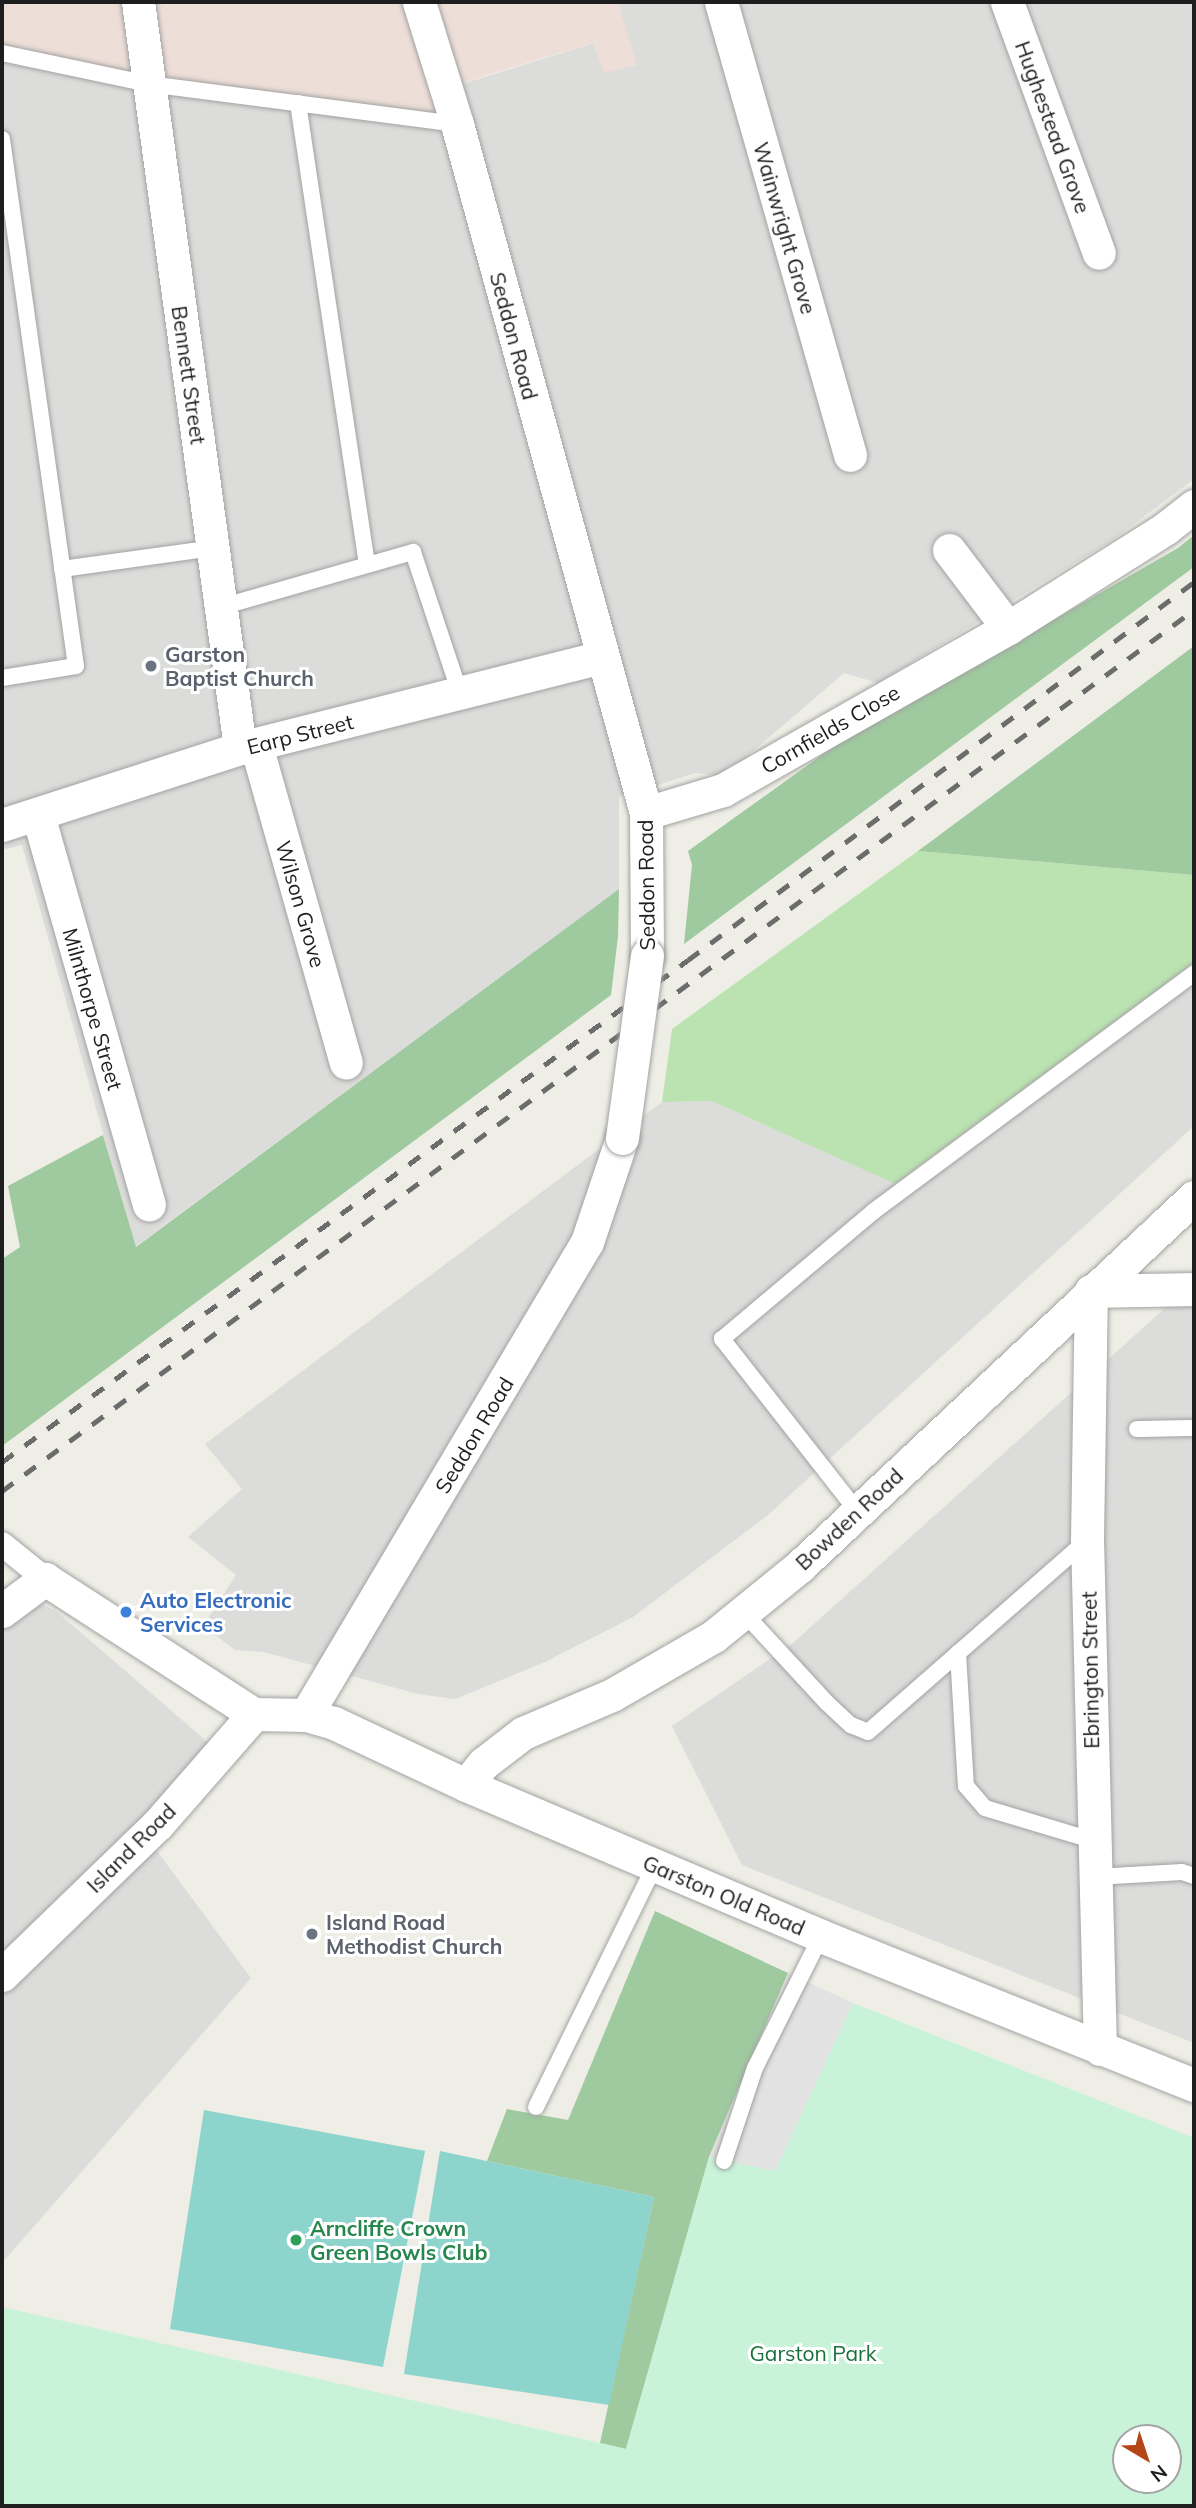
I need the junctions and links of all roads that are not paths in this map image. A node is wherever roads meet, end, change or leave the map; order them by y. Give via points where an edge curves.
1 (138, 2) edge
2 (419, 2) edge
3 (720, 2) edge
4 (1007, 2) edge
5 (2, 53) edge
6 (149, 84) junction
7 (298, 103) junction
8 (457, 124) junction
9 (2, 139) edge
10 (1099, 253) dead end
11 (850, 454) dead end
12 (1194, 506) edge
13 (213, 548) junction
14 (949, 550) dead end
15 (367, 565) junction
16 (62, 569) junction
17 (221, 607) junction
18 (1007, 628) junction
19 (602, 657) junction
20 (2, 678) edge
21 (460, 693) junction
22 (248, 747) junction
23 (646, 813) junction
24 (38, 815) junction
25 (2, 825) edge
26 (1194, 973) edge
27 (346, 1063) dead end
28 (1194, 1197) edge
29 (149, 1204) dead end
30 (1194, 1289) edge
31 (1091, 1291) junction
32 (1194, 1428) edge
33 (1138, 1429) dead end
34 (858, 1511) junction
35 (1087, 1540) junction
36 (2, 1544) edge
37 (45, 1579) junction
38 (2, 1611) edge
39 (743, 1612) junction
40 (958, 1653) junction
41 (254, 1714) junction
42 (306, 1715) junction
43 (466, 1785) junction
44 (1095, 1841) junction
45 (655, 1865) junction
46 (1194, 1876) edge
47 (1095, 1877) junction
48 (821, 1936) junction
49 (2, 1975) edge
50 (1100, 2049) junction
51 (1194, 2085) edge
52 (537, 2107) dead end
53 (724, 2161) dead end

1 - 6 street, Bennett Street
2 - 8 street, Seddon Road
3 - 11 street, Wainwright Grove
4 - 10 street, Hughestead Grove
5 - 6 lane
6 - 7 lane
6 - 13 street, Bennett Street
7 - 8 lane
7 - 15 lane
8 - 19 street, Seddon Road
9 - 16 lane
12 - 18 street, Cornfields Close
13 - 16 lane
13 - 17 street, Bennett Street
14 - 18 street
15 - 17 lane
15 - 21 lane via 413,552
16 - 20 lane via 76,666
17 - 22 street, Bennett Street
18 - 23 street, Cornfields Close via 723,790
19 - 21 street, Earp Street
19 - 23 street, Seddon Road
21 - 22 street, Earp Street
22 - 24 street, Earp Street
22 - 27 street, Wilson Grove
23 - 42 street, Seddon Road, bridge via 647,956 622,1138 587,1242
24 - 25 street, Earp Street
24 - 29 street, Milnthorpe Street
26 - 34 lane via 874,1211 722,1339
28 - 31 street, Bowden Road
30 - 31 street
31 - 34 street, Bowden Road
31 - 35 street, Ebrington Street
32 - 33 lane
34 - 39 street, Bowden Road
35 - 40 lane
35 - 44 street, Ebrington Street
36 - 37 street
37 - 38 street
37 - 41 street
39 - 40 lane via 827,1703 851,1725 868,1732
39 - 43 street, Bowden Road via 714,1636 612,1695 523,1733
40 - 44 lane via 966,1786 985,1808
41 - 42 street, Garston Old Road
41 - 49 street, Island Road via 158,1824
42 - 43 street, Garston Old Road via 334,1723
43 - 45 street, Garston Old Road
44 - 47 street, Ebrington Street
45 - 48 street, Garston Old Road
45 - 52 lane
46 - 47 lane via 1182,1872
47 - 50 street, Ebrington Street
48 - 50 street, Garston Old Road
48 - 53 lane via 755,2068
50 - 51 street, Garston Old Road

